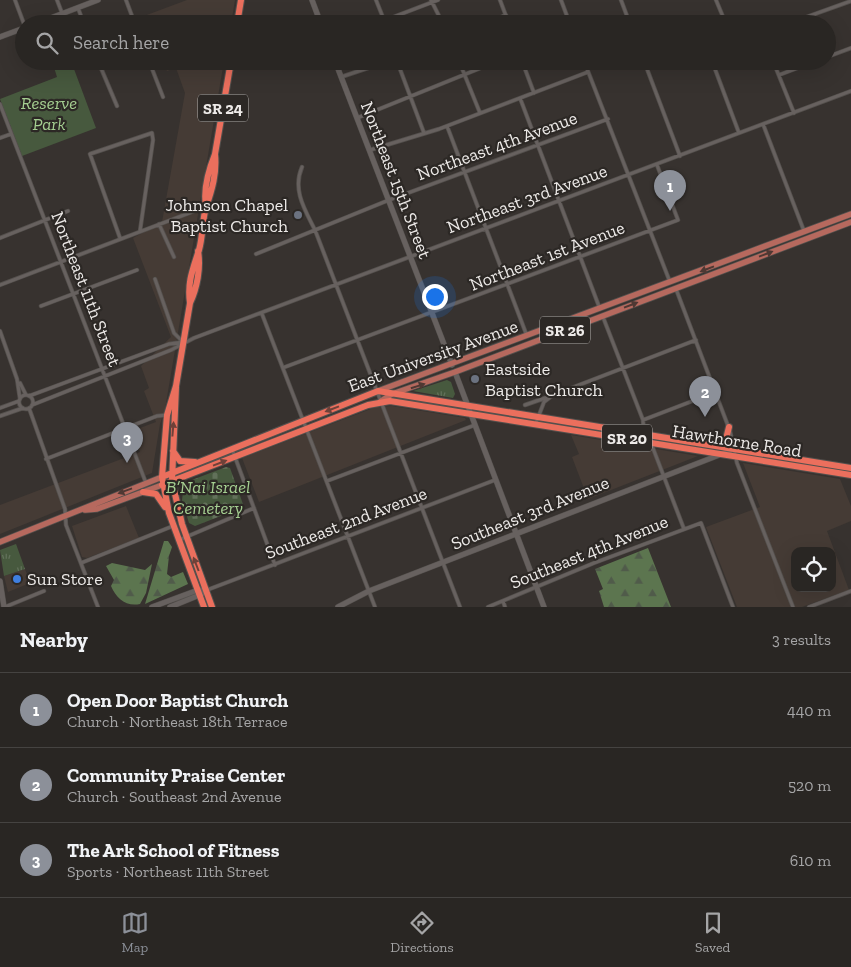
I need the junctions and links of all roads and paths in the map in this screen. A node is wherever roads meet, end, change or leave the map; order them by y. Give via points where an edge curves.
1 (15, 0) edge
2 (57, 0) edge
3 (98, 0) edge
4 (126, 0) edge
5 (241, 0) edge
6 (312, 0) edge
7 (376, 0) edge
8 (438, 0) edge
9 (500, 0) edge
10 (561, 0) edge
11 (621, 0) edge
12 (716, 0) edge
13 (431, 1) edge
14 (851, 1) edge
15 (78, 8) junction
16 (62, 13) junction
17 (21, 15) edge
18 (57, 15) edge
19 (81, 15) edge
20 (132, 15) edge
21 (238, 15) edge
22 (317, 15) edge
23 (382, 15) edge
24 (396, 15) edge
25 (438, 15) edge
26 (506, 15) edge
27 (567, 15) edge
28 (627, 15) edge
29 (722, 15) edge
30 (812, 15) edge
31 (15, 31) edge
32 (0, 37) edge
33 (851, 48) edge
34 (836, 54) edge
35 (102, 70) edge
36 (152, 70) edge
37 (229, 70) edge
38 (338, 70) edge
39 (362, 70) edge
40 (400, 70) edge
41 (463, 70) edge
42 (477, 70) edge
43 (525, 70) edge
44 (647, 70) edge
45 (715, 70) edge
46 (777, 70) edge
47 (792, 70) edge
48 (588, 72) joint
49 (465, 75) junction
50 (779, 75) junction
51 (341, 77) junction
52 (851, 91) edge
53 (534, 93) junction
54 (162, 97) dead end
55 (411, 97) junction
56 (520, 98) junction
57 (0, 104) edge
58 (117, 106) dead end
59 (794, 112) junction
60 (480, 113) junction
61 (357, 118) junction
62 (608, 119) junction
63 (764, 124) junction
64 (447, 126) junction
65 (424, 133) junction
66 (739, 133) junction
67 (11, 134) junction
68 (0, 138) edge
69 (538, 146) junction
70 (370, 150) junction
71 (680, 156) junction
72 (657, 165) junction
73 (302, 167) dead end
74 (464, 172) junction
75 (629, 176) junction
76 (389, 200) junction
77 (559, 202) junction
78 (206, 207) junction
79 (68, 211) dead end
80 (851, 214) edge
81 (45, 220) junction
82 (851, 222) edge
83 (159, 224) junction
84 (485, 228) junction
85 (316, 230) junction
86 (140, 231) junction
87 (650, 231) junction
88 (804, 232) junction
89 (0, 238) edge
90 (120, 238) junction
91 (807, 239) junction
92 (256, 254) dead end
93 (743, 255) junction
94 (174, 257) dead end
95 (411, 258) junction
96 (580, 258) junction
97 (61, 262) junction
98 (746, 262) junction
99 (137, 270) dead end
100 (155, 279) dead end
101 (670, 283) junction
102 (0, 285) edge
103 (337, 285) junction
104 (507, 285) junction
105 (676, 288) junction
106 (74, 294) junction
107 (41, 306) dead end
108 (600, 310) junction
109 (432, 312) junction
110 (262, 314) junction
111 (602, 316) junction
112 (0, 331) edge
113 (527, 336) junction
114 (358, 339) junction
115 (696, 340) junction
116 (183, 342) junction
117 (530, 344) junction
118 (143, 354) junction
119 (146, 360) junction
120 (452, 365) junction
121 (285, 367) junction
122 (623, 368) junction
123 (103, 369) junction
124 (455, 372) junction
125 (105, 375) junction
126 (17, 379) junction
127 (59, 386) junction
128 (176, 386) junction
129 (378, 391) junction
130 (62, 392) junction
131 (716, 392) junction
132 (392, 394) junction
133 (553, 395) junction
134 (28, 396) junction
135 (19, 400) junction
136 (381, 401) junction
137 (525, 405) dead end
138 (30, 407) junction
139 (0, 408) edge
140 (22, 408) junction
141 (469, 409) junction
142 (167, 415) junction
143 (0, 416) edge
144 (304, 420) junction
145 (536, 420) junction
146 (643, 420) junction
147 (475, 424) junction
148 (307, 428) junction
149 (729, 428) junction
150 (125, 429) junction
151 (644, 434) junction
152 (651, 442) junction
153 (172, 449) junction
154 (232, 449) junction
155 (718, 450) junction
156 (734, 452) junction
157 (401, 453) junction
158 (235, 457) junction
159 (46, 459) junction
160 (201, 462) junction
161 (851, 468) edge
162 (171, 474) junction
163 (663, 475) junction
164 (851, 475) edge
165 (162, 477) junction
166 (496, 480) junction
167 (172, 481) junction
168 (327, 481) junction
169 (146, 483) junction
170 (162, 485) junction
171 (143, 492) junction
172 (254, 508) junction
173 (422, 508) junction
174 (83, 510) junction
175 (169, 513) junction
176 (66, 517) junction
177 (173, 526) junction
178 (684, 529) junction
179 (517, 534) junction
180 (186, 537) junction
181 (348, 538) junction
182 (179, 540) junction
183 (0, 542) edge
184 (81, 563) junction
185 (443, 563) junction
186 (275, 565) junction
187 (0, 581) edge
188 (537, 586) junction
189 (206, 590) junction
190 (44, 591) dead end
191 (369, 591) junction
192 (851, 591) edge
193 (199, 593) junction
194 (502, 601) junction
195 (4, 607) edge
196 (98, 607) edge
197 (152, 607) edge
198 (170, 607) edge
199 (204, 607) edge
200 (212, 607) edge
201 (338, 607) edge
202 (375, 607) edge
203 (460, 607) edge
204 (488, 607) edge
205 (505, 607) edge
206 (544, 607) edge
207 (733, 607) edge
208 (793, 607) edge
209 (810, 607) edge

1 - 17 street
2 - 16 street
3 - 15 street
4 - 20 street
5 - 21 highway
6 - 22 street
7 - 23 street
8 - 13 street
9 - 26 street
10 - 27 street
11 - 28 street
12 - 29 street
13 - 24 street
13 - 25 street
14 - 30 street
15 - 16 street
15 - 19 street
16 - 18 street
31 - 32 street
33 - 34 street
35 - 58 street
36 - 54 street
37 - 78 highway, SR 24 via 215,154 210,165
38 - 51 street, Northeast 15th Street
39 - 51 street
40 - 55 street
41 - 49 street
42 - 49 street
43 - 53 street
44 - 71 street
45 - 66 street
46 - 50 street
47 - 50 street
48 - 53 street
48 - 62 street
49 - 55 street
49 - 60 street
50 - 59 street
51 - 61 street, Northeast 15th Street
52 - 59 street, Northeast 3rd Avenue
53 - 56 street
55 - 61 street
55 - 65 street
56 - 60 street
56 - 69 street
57 - 67 street, Northeast 11th Street
59 - 63 street, Northeast 3rd Avenue
60 - 64 street
61 - 70 street, Northeast 15th Street
62 - 69 street, Northeast 4th Avenue
62 - 75 street
63 - 66 street, Northeast 3rd Avenue
63 - 88 street
64 - 65 street
64 - 74 street
65 - 70 street
66 - 71 street, Northeast 3rd Avenue
67 - 68 street
67 - 81 street, Northeast 11th Street
69 - 74 street, Northeast 4th Avenue
69 - 77 street
70 - 76 street, Northeast 15th Street
71 - 72 street, Northeast 3rd Avenue
72 - 75 street, Northeast 3rd Avenue
72 - 87 street, Northeast 1st Avenue via 678,220
73 - 85 street via 298,186 301,202
74 - 76 street, Northeast 4th Avenue
74 - 84 street
75 - 77 street, Northeast 3rd Avenue
75 - 87 street
76 - 85 street, Northeast 4th Avenue
76 - 95 street, Northeast 15th Street
77 - 84 street, Northeast 3rd Avenue
77 - 96 street
78 - 83 street
78 - 116 highway, SR 24 via 198,251 200,261
79 - 81 street
80 - 88 main road, East University Avenue / SR 26
81 - 89 street
81 - 97 street, Northeast 11th Street
82 - 91 main road, East University Avenue / SR 26
83 - 86 street
83 - 94 street
84 - 95 street, Northeast 3rd Avenue
84 - 104 street
85 - 92 street, Northeast 4th Avenue
85 - 103 street
86 - 90 street
86 - 90 street via 152,133 90,154
87 - 96 street, Northeast 1st Avenue
87 - 101 street
88 - 91 main road
88 - 93 main road, East University Avenue / SR 26
90 - 97 street
98 -> 91 main road, East University Avenue / SR 26
93 - 98 main road
93 -> 101 main road, East University Avenue / SR 26
95 - 103 street, Northeast 3rd Avenue
95 - 109 street, Northeast 15th Street
96 - 104 street, Northeast 1st Avenue
96 - 108 street
97 - 102 street
97 - 106 street, Northeast 11th Street
98 - 105 main road, East University Avenue / SR 26
99 - 106 street
100 - 116 street via 174,333
101 - 105 main road
101 - 108 main road, East University Avenue / SR 26
103 - 110 street, Northeast 3rd Avenue
103 - 114 street
104 - 109 street, Northeast 1st Avenue
104 - 113 street
111 -> 105 main road, East University Avenue / SR 26
105 - 115 street
106 - 107 street
106 - 123 street, Northeast 11th Street
108 - 111 main road
108 - 113 main road, East University Avenue / SR 26
109 - 114 street, Northeast 1st Avenue
109 - 120 street, Northeast 15th Street
110 - 116 street, Northeast 3rd Avenue
110 - 121 street
111 - 117 main road, East University Avenue / SR 26
111 - 122 street
112 - 126 street
113 - 117 main road
113 - 120 main road, East University Avenue / SR 26
114 - 121 street, Northeast 1st Avenue
114 - 129 street
115 - 122 street
115 - 131 street
116 - 118 street, Northeast 3rd Avenue
116 - 119 street, Northeast 3rd Avenue
116 - 128 highway, SR 24
117 - 124 main road, East University Avenue / SR 26
118 - 119 street
118 - 123 street, Northeast 3rd Avenue
119 - 125 street, Northeast 3rd Avenue
120 - 124 main road
120 - 129 main road, East University Avenue / SR 26
121 - 144 street
122 - 133 street
122 - 146 street
123 - 125 street, Northeast 11th Street
123 - 127 street, Northeast 3rd Avenue
132 -> 124 main road, East University Avenue / SR 26
124 - 141 street
125 - 130 street, Northeast 3rd Avenue
125 - 150 street, Northeast 11th Street
126 - 134 street
126 - 135 street
127 - 130 street
127 - 134 street, Northeast 3rd Avenue
128 - 142 highway, SR 24
153 -> 128 highway, SR 24
129 - 132 highway, Hawthorne Road / SR 20
129 - 136 street
129 -> 144 highway, East University Avenue / SR 20
130 - 138 street, Northeast 3rd Avenue
131 - 146 street
131 - 149 street
132 - 136 main road, East University Avenue / SR 26
132 - 141 highway, Hawthorne Road / SR 20
133 - 137 street
133 - 145 street via 544,402
134 - 135 street, Northeast 3rd Avenue
134 - 138 street via 32,399
135 - 139 street
135 - 140 street
136 - 141 highway, Hawthorne Road / SR 20
136 - 148 highway, East University Avenue / SR 20
136 - 157 street
138 - 140 street
138 - 159 street
140 - 143 street
141 - 145 highway, Hawthorne Road / SR 20
141 - 147 street
142 - 150 street
142 - 165 highway, SR 24
144 - 148 street
144 - 154 highway, East University Avenue / SR 20
145 - 151 highway, Hawthorne Road / SR 20
145 - 152 highway, Hawthorne Road / SR 20
146 - 151 street
147 - 157 street
147 - 166 street
148 - 158 highway, East University Avenue / SR 20
148 - 168 street
149 - 155 highway
149 - 156 street
150 - 159 street
150 - 169 street, Northeast 11th Street
151 - 155 highway, Hawthorne Road / SR 20
152 - 155 highway, Hawthorne Road / SR 20
152 - 163 street
153 - 160 highway via 180,461
153 - 162 highway, SR 24
154 - 158 street
154 - 160 highway, East University Avenue / SR 20
155 - 156 highway, Hawthorne Road / SR 20
155 - 163 street, Southeast 3rd Avenue
156 - 161 highway, Hawthorne Road / SR 20
156 - 164 highway, Hawthorne Road / SR 20
156 - 208 street
157 - 168 street
157 - 173 street
167 -> 158 highway, East University Avenue / SR 20
158 - 172 street
159 - 176 street
160 - 162 highway, East University Avenue / SR 20
162 - 165 highway, East University Avenue / SR 20
162 - 167 highway, SR 24
163 - 178 street
163 - 179 street, Southeast 3rd Avenue
165 - 169 main road, East University Avenue / SR 20
165 - 170 highway
166 - 173 street, Southeast 2nd Avenue
166 - 179 street
167 - 170 highway, East University Avenue / SR 20
167 - 180 highway
168 - 181 street
169 -> 174 main road, East University Avenue / SR 20
170 - 171 main road, East University Avenue / SR 20
170 - 175 highway
171 - 174 main road, East University Avenue / SR 20 via 97,509
171 - 175 highway via 158,496
172 - 180 street
172 - 186 street
173 - 181 street, Southeast 2nd Avenue
173 - 185 street
174 - 176 main road, East University Avenue / SR 20
175 - 177 highway
176 - 183 main road, East University Avenue / SR 20
176 - 184 street
177 - 182 highway
177 - 184 street
178 - 188 street, Southeast 4th Avenue
178 - 207 street, Southeast 4th Avenue via 700,523
179 - 185 street, Southeast 3rd Avenue
179 - 188 street
180 - 182 street
189 -> 180 highway
181 - 186 street, Southeast 2nd Avenue
181 - 191 street
182 - 193 highway
184 - 196 street
185 - 191 street, Southeast 3rd Avenue
185 - 203 street
186 - 189 street, Southeast 2nd Avenue
187 - 195 street
188 - 194 street, Southeast 4th Avenue
188 - 206 street
189 - 193 street, Southeast 2nd Avenue
189 - 200 highway
190 - 195 street
191 - 201 street, Southeast 3rd Avenue
191 - 202 street
192 - 209 street
193 - 197 street, Southeast 2nd Avenue
193 - 198 street, Southeast 2nd Avenue
193 - 199 highway
194 - 204 street, Southeast 4th Avenue
194 - 205 street

